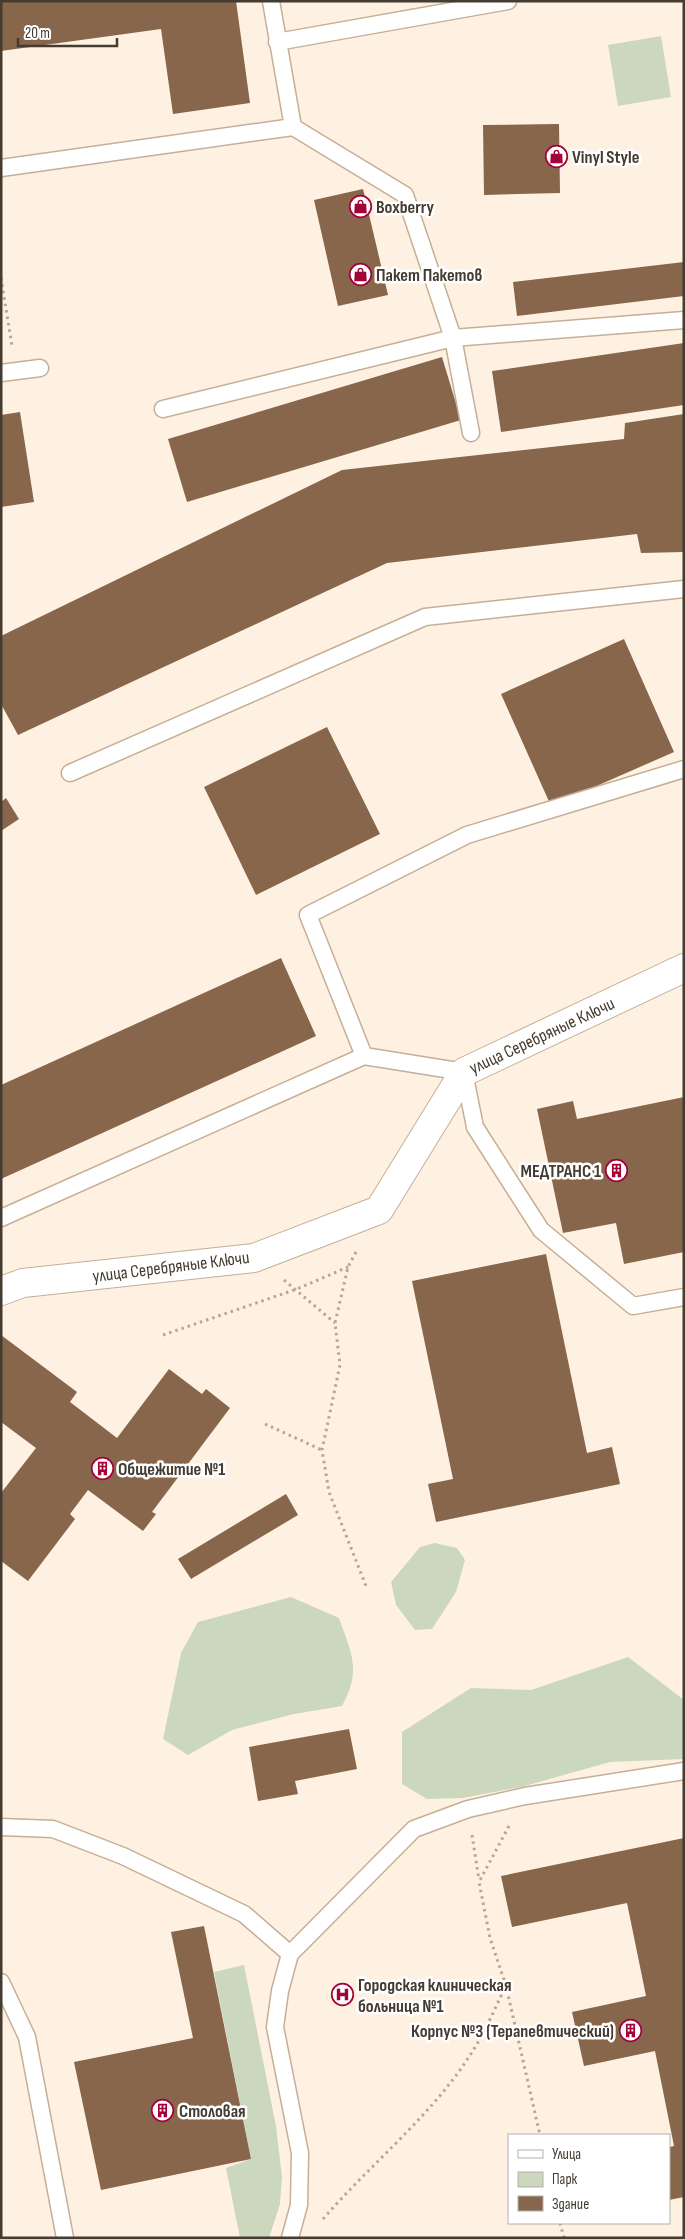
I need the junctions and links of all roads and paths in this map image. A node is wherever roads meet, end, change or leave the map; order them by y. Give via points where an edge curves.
1 (271, 1) edge
2 (508, 1) edge
3 (277, 42) junction
4 (292, 128) junction
5 (1, 168) edge
6 (1, 278) edge
7 (684, 320) edge
8 (10, 338) dead end
9 (453, 338) junction
10 (40, 368) dead end
11 (1, 373) edge
12 (163, 410) dead end
13 (471, 433) dead end
14 (684, 589) edge
15 (684, 769) edge
16 (70, 772) dead end
17 (684, 968) edge
18 (364, 1056) junction
19 (464, 1072) junction
20 (1, 1218) edge
21 (254, 1258) junction
22 (297, 1289) junction
23 (1, 1291) edge
24 (684, 1297) edge
25 (336, 1323) junction
26 (163, 1335) dead end
27 (265, 1424) dead end
28 (322, 1450) junction
29 (366, 1586) dead end
30 (684, 1771) edge
31 (525, 1796) junction
32 (468, 1810) junction
33 (1, 1827) edge
34 (479, 1882) junction
35 (290, 1954) junction
36 (1, 1982) edge
37 (506, 1986) junction
38 (540, 2134) edge
39 (322, 2220) dead end
40 (560, 2224) edge
41 (65, 2238) edge
42 (290, 2238) edge
43 (564, 2238) edge

1 - 3 lane
2 - 3 lane
3 - 4 lane
4 - 5 lane
4 - 9 lane via 405,195
6 - 8 path
7 - 9 lane
9 - 12 lane
9 - 13 lane
10 - 11 lane
14 - 16 lane via 425,617
15 - 18 lane via 467,835 308,915
17 - 19 street, улица Серебряные Ключи
18 - 19 lane
18 - 20 lane
19 - 21 street, улица Серебряные Ключи via 379,1210
19 - 24 lane via 475,1127 541,1230 633,1306
21 - 22 path
21 - 23 street, улица Серебряные Ключи via 23,1283
22 - 25 path
22 - 25 path via 348,1267
22 - 26 path
25 - 28 path via 340,1365
27 - 28 path
28 - 29 path via 329,1492
30 - 31 lane
31 - 32 lane
31 - 34 path
32 - 34 path
32 - 35 lane via 414,1829
33 - 35 lane via 53,1829 124,1856 244,1914
34 - 37 path via 490,1938
35 - 42 lane via 275,2027 300,2153 299,2205
36 - 41 lane via 27,2037
37 - 38 path
37 - 39 path via 477,2045 452,2078 401,2139 352,2185
40 - 43 path

